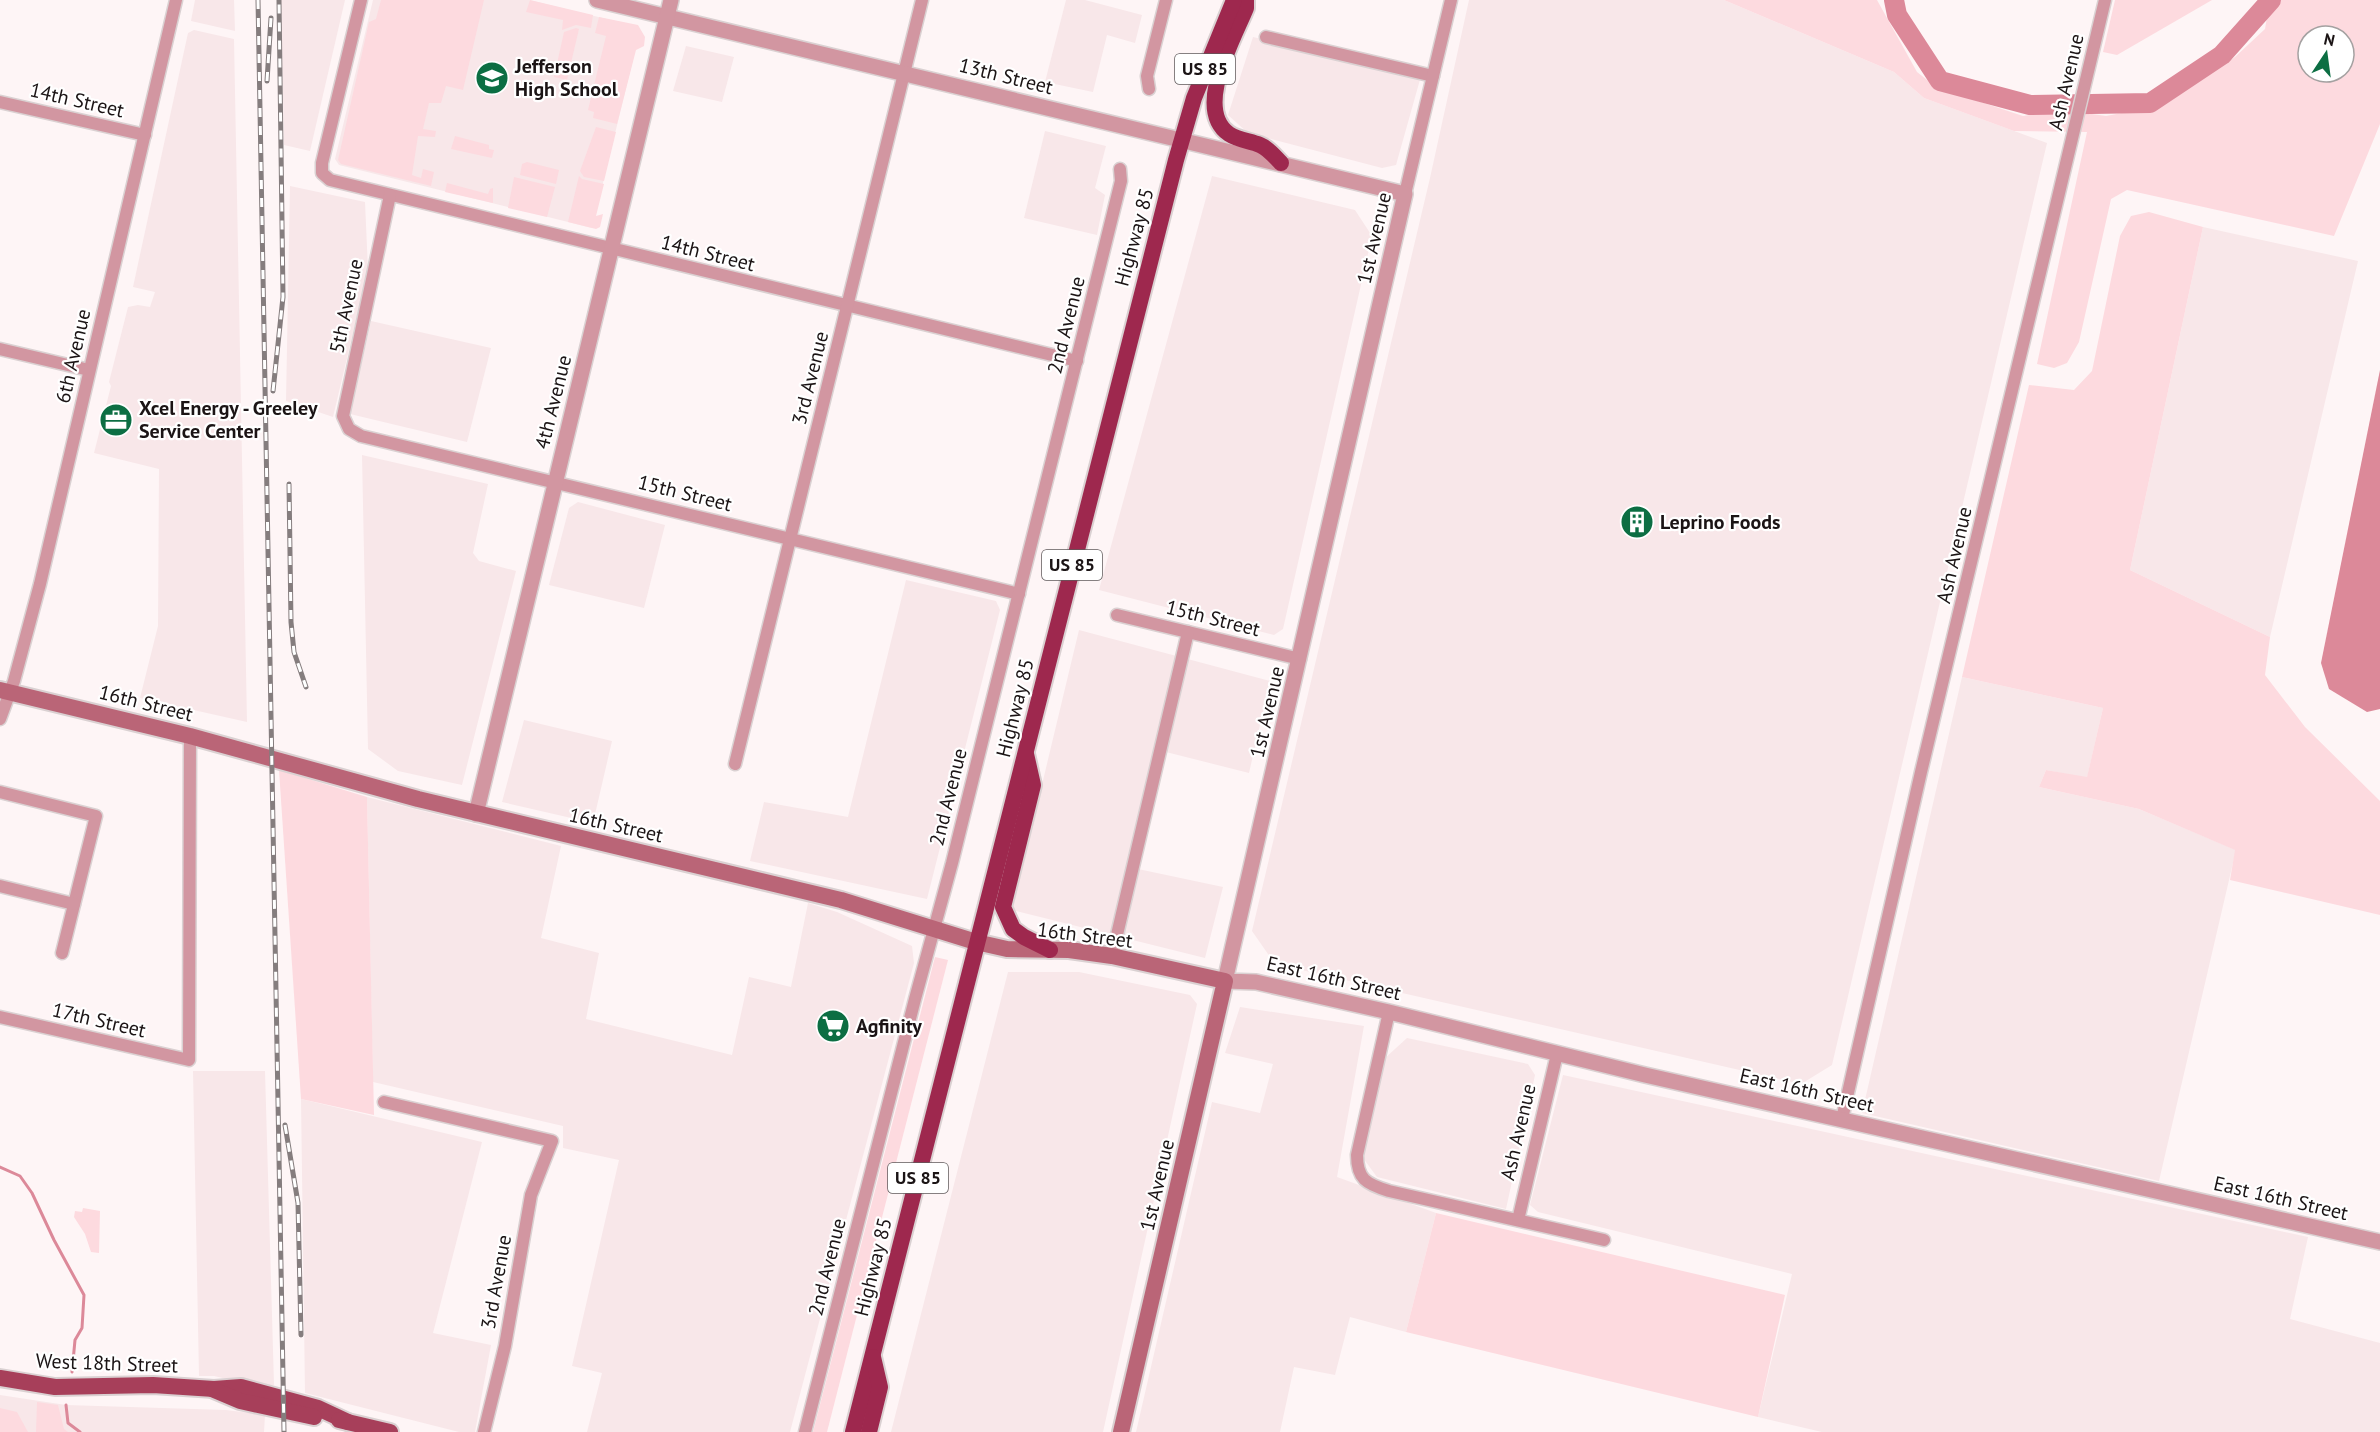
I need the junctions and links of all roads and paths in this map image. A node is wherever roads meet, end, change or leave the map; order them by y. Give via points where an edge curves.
1 (176, 0) edge
2 (362, 0) edge
3 (597, 0) edge
4 (670, 0) edge
5 (922, 0) edge
6 (1166, 0) edge
7 (1234, 0) edge
8 (1246, 0) edge
9 (1451, 0) edge
10 (2105, 0) edge
11 (667, 17) junction
12 (1266, 37) dead end
13 (904, 73) junction
14 (1433, 76) junction
15 (1149, 89) dead end
16 (0, 102) edge
17 (145, 135) junction
18 (1182, 139) junction
19 (1281, 163) junction
20 (1120, 169) dead end
21 (1405, 194) junction
22 (390, 195) junction
23 (612, 249) junction
24 (847, 307) junction
25 (0, 349) edge
26 (1077, 361) junction
27 (89, 370) junction
28 (346, 424) joint
29 (555, 482) junction
30 (790, 539) junction
31 (1019, 594) junction
32 (1117, 615) dead end
33 (1188, 632) junction
34 (1300, 659) junction
35 (5, 691) edge
36 (0, 719) edge
37 (190, 736) junction
38 (1025, 752) junction
39 (735, 765) dead end
40 (0, 792) edge
41 (476, 814) junction
42 (0, 886) edge
43 (74, 904) junction
44 (935, 930) junction
45 (976, 942) junction
46 (1050, 950) junction
47 (62, 953) dead end
48 (1112, 956) junction
49 (1225, 981) junction
50 (1389, 1012) junction
51 (0, 1017) edge
52 (1557, 1054) junction
53 (384, 1102) dead end
54 (1842, 1119) junction
55 (1518, 1220) junction
56 (1604, 1240) dead end
57 (2380, 1242) edge
58 (873, 1354) junction
59 (0, 1378) edge
60 (390, 1432) edge
61 (483, 1432) edge
62 (805, 1432) edge
63 (853, 1432) edge
64 (869, 1432) edge
65 (1120, 1432) edge

1 - 17 street, 6th Avenue
2 - 22 street, 14th Street via 322,173 330,180
3 - 11 street, 13th Street
4 - 11 street, 4th Avenue
5 - 13 street, 3rd Avenue
6 - 15 street via 1148,75
7 - 18 highway, Highway 85 / US 85
8 - 19 highway via 1217,82 1214,110 1229,134 1263,146
9 - 14 street, 1st Avenue
10 - 54 street, Ash Avenue
11 - 13 street, 13th Street
11 - 23 street, 4th Avenue
12 - 14 street
13 - 18 street, 13th Street
13 - 24 street, 3rd Avenue
14 - 21 street, 1st Avenue
16 - 17 street, 14th Street
17 - 27 street, 6th Avenue
18 - 19 street, 13th Street
18 - 38 highway, Highway 85 / US 85
19 - 21 street, 13th Street
20 - 26 street, 2nd Avenue via 1121,182
21 - 34 street, 1st Avenue
22 - 23 street, 14th Street
22 - 28 street, 5th Avenue via 343,416
23 - 24 street, 14th Street
23 - 29 street, 4th Avenue
24 - 26 street, 14th Street
24 - 30 street, 3rd Avenue
25 - 27 street
26 - 31 street, 2nd Avenue
27 - 35 street, 6th Avenue via 40,584
28 - 29 street, 15th Street via 361,436
29 - 30 street, 15th Street
29 - 41 street, 4th Avenue
30 - 31 street, 15th Street
30 - 39 street, 3rd Avenue
31 - 44 street, 2nd Avenue
32 - 33 street, 15th Street
33 - 34 street, 15th Street
33 - 48 street
34 - 49 street, 1st Avenue
35 - 36 street, 6th Avenue
35 - 37 main road, 16th Street
37 - 41 main road, 16th Street
37 - 51 street, 17th Street via 189,1060
38 - 45 highway, Highway 85 / US 85
38 - 46 highway via 1033,785 1003,907 1013,928
40 - 43 street via 96,816
41 - 44 main road, 16th Street via 818,895
42 - 43 street
43 - 47 street
44 - 45 main road, 16th Street
44 - 62 street, 2nd Avenue
45 - 46 main road, 16th Street via 1007,949
45 - 58 highway, Highway 85 / US 85
46 - 48 main road, 16th Street
48 - 49 main road, 16th Street
49 - 50 street, East 16th Street via 1256,982
49 - 65 main road, 1st Avenue
50 - 52 street, East 16th Street
50 - 55 street via 1357,1155 1362,1178 1389,1191
52 - 54 street, East 16th Street
52 - 55 street, Ash Avenue
53 - 61 street, 3rd Avenue via 552,1141 531,1195 505,1346
54 - 57 street, East 16th Street
55 - 56 street
58 - 63 highway, Highway 85 / US 85
58 - 64 highway via 880,1387
59 - 60 main road, West 18th Street via 55,1386 241,1387

